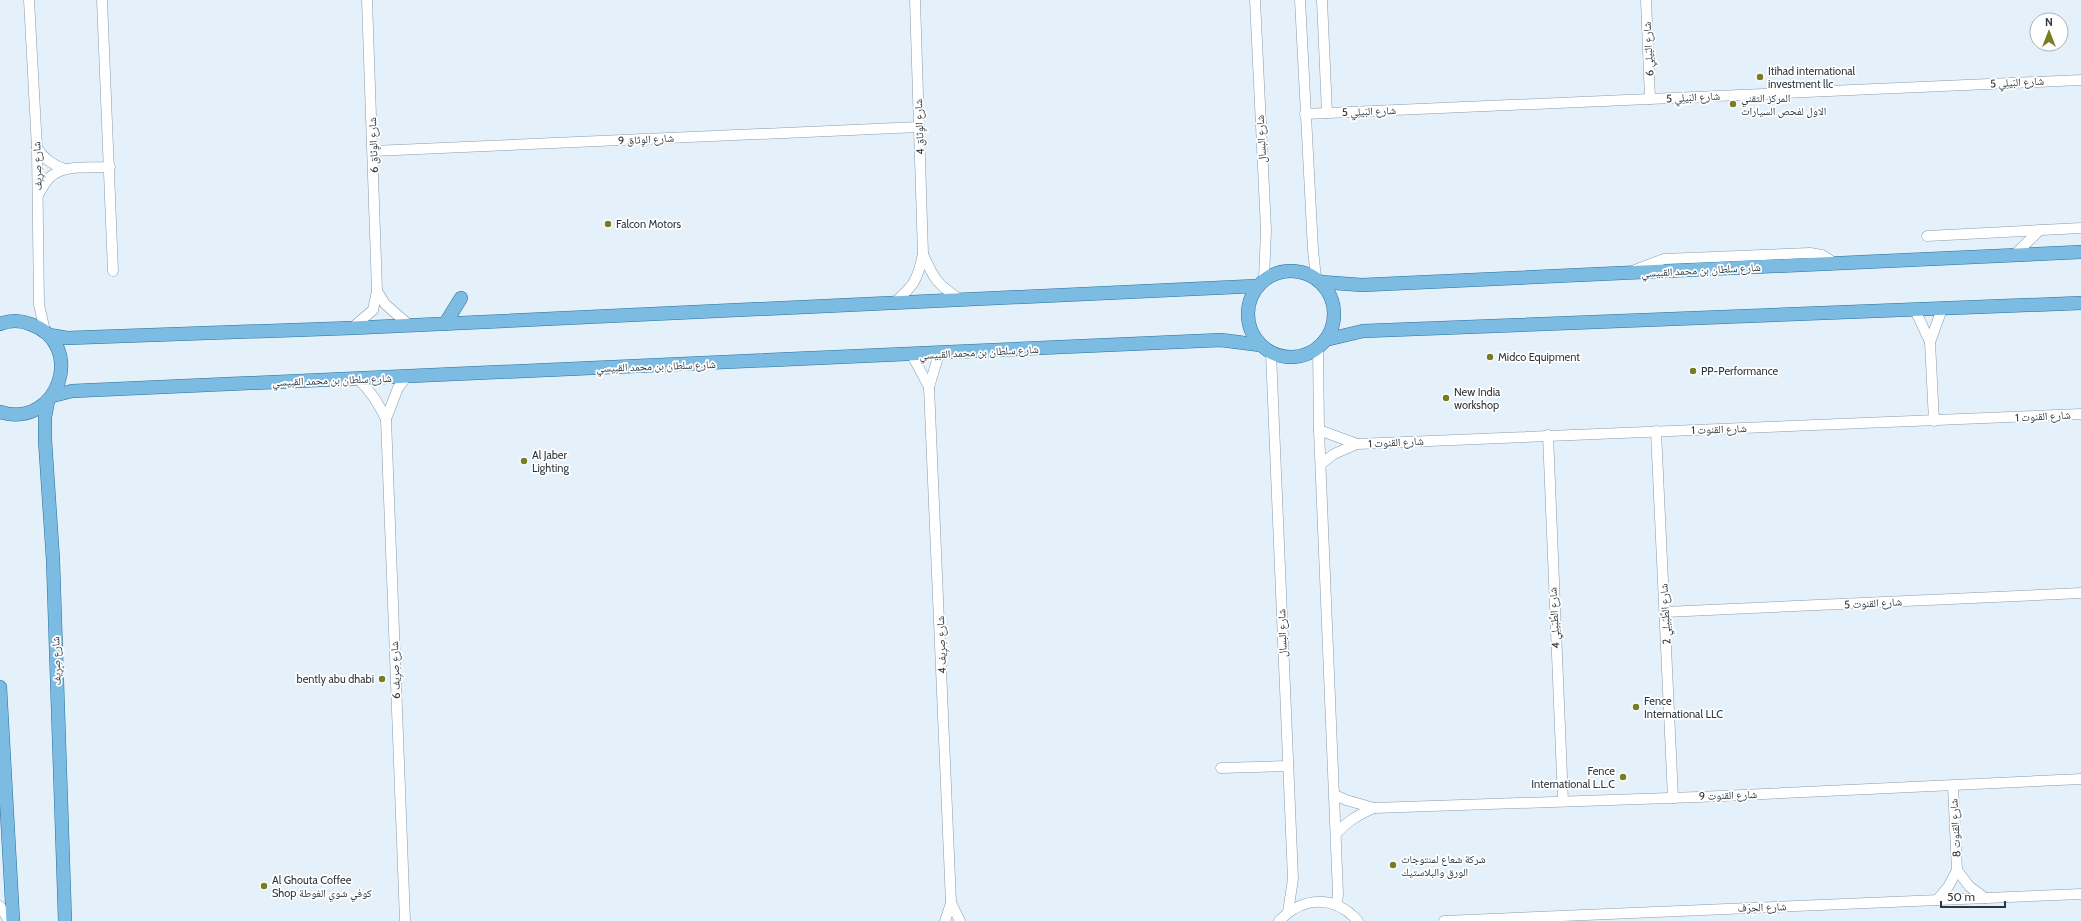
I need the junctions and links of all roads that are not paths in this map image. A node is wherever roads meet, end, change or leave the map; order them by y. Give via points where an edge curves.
1 (29, 0) edge
2 (102, 0) edge
3 (367, 0) edge
4 (915, 0) edge
5 (1255, 0) edge
6 (1300, 0) edge
7 (1322, 0) edge
8 (1646, 0) edge
9 (2081, 80) edge
10 (1650, 98) junction
11 (1327, 113) junction
12 (1305, 114) junction
13 (919, 127) junction
14 (36, 148) junction
15 (373, 151) junction
16 (110, 167) junction
17 (65, 169) junction
18 (38, 195) junction
19 (2081, 228) edge
20 (2040, 230) junction
21 (2015, 232) junction
22 (1927, 236) dead end
23 (2025, 245) junction
24 (2081, 252) edge
25 (923, 254) junction
26 (2014, 255) junction
27 (113, 271) dead end
28 (1319, 280) junction
29 (1260, 282) junction
30 (378, 291) junction
31 (462, 298) dead end
32 (962, 301) junction
33 (2081, 302) edge
34 (893, 304) junction
35 (1942, 309) junction
36 (1915, 310) junction
37 (0, 324) edge
38 (445, 324) junction
39 (409, 325) junction
40 (352, 328) junction
41 (47, 333) junction
42 (1930, 342) junction
43 (1322, 344) junction
44 (1260, 345) junction
45 (1271, 353) junction
46 (939, 354) junction
47 (912, 355) junction
48 (407, 376) junction
49 (357, 378) junction
50 (929, 386) junction
51 (50, 399) junction
52 (0, 412) edge
53 (2081, 414) edge
54 (386, 419) junction
55 (1934, 420) junction
56 (1319, 430) junction
57 (1656, 431) junction
58 (1548, 435) junction
59 (1358, 444) junction
60 (1321, 464) junction
61 (2081, 593) edge
62 (1664, 612) junction
63 (0, 687) edge
64 (1288, 766) junction
65 (1221, 768) dead end
66 (2081, 780) edge
67 (1953, 786) junction
68 (1334, 795) junction
69 (1672, 798) junction
70 (1563, 801) junction
71 (1374, 808) junction
72 (1336, 834) junction
73 (1957, 870) junction
74 (2081, 894) edge
75 (1985, 898) junction
76 (1937, 900) junction
77 (951, 903) junction
78 (1337, 905) junction
79 (0, 906) edge
80 (1288, 912) junction
81 (9, 921) edge
82 (12, 921) edge
83 (65, 921) edge
84 (405, 921) edge
85 (945, 921) edge
86 (960, 921) edge
87 (1279, 921) edge
88 (1358, 921) edge
89 (1444, 921) edge

1 - 14 street, شارع صِرِيف
2 - 16 street
3 - 15 street, شارع الوِثاق 6
4 - 13 street, شارع الوِثاق 4
5 - 29 street, شارع البسال via 1266,230
6 - 12 street
7 - 11 street
8 - 10 street, شارع البَيلِي 6
9 - 10 street, شارع البَيلِي 5
10 - 11 street, شارع البَيلِي 5
11 - 12 street, شارع البَيلِي 5
12 - 28 street via 1313,250
13 - 15 street, شارع الوِثاق 9
13 - 25 street, شارع الوِثاق 4
14 - 17 street via 43,158 56,167
14 - 18 street, شارع صِرِيف
15 - 30 street, شارع الوِثاق 6
16 - 17 street
16 - 27 street
17 - 18 street via 47,179
18 - 41 street, شارع صِرِيف via 39,305
19 - 20 street
20 - 21 street
20 - 23 street
21 - 22 street
21 - 23 street via 2022,237
23 - 26 street
24 - 26 main road, شارع سلطان بن محمد القبيسي
25 - 32 street, شارع الوِثاق 4 via 933,278
25 - 34 street, شارع الوِثاق 4 via 918,277
26 - 28 main road, شارع سلطان بن محمد القبيسي via 1362,285
28 - 29 main road via 1299,271 1287,270 1275,273
28 - 43 main road via 1331,297 1334,309 1334,320
29 - 32 main road
29 - 44 main road via 1249,300 1247,316 1250,332
30 - 39 street via 385,304
30 - 40 street, شارع الوِثاق 6 via 373,310
31 - 38 main road
32 - 34 main road
33 - 35 main road
34 - 38 main road
35 - 36 main road
35 - 42 street
36 - 42 street
36 - 43 main road via 1363,332
37 - 41 main road via 24,322
38 - 39 main road
39 - 40 main road
40 - 41 main road via 67,338
41 - 51 main road, شارع صِرِيف via 57,346 62,372 59,385
42 - 55 street
43 - 45 main road via 1310,353 1297,357
43 - 56 street
44 - 45 main road
44 - 46 main road, شارع سلطان بن محمد القبيسي via 1221,340
45 - 64 street, شارع البسال
46 - 47 main road, شارع سلطان بن محمد القبيسي
46 - 50 street, شارع صِرِيف 4
47 - 48 main road, شارع سلطان بن محمد القبيسي
47 - 50 street, شارع صِرِيف 4
48 - 49 main road, شارع سلطان بن محمد القبيسي
48 - 54 street, شارع صِرِيف 6 via 398,388
49 - 51 main road, شارع سلطان بن محمد القبيسي via 72,390
49 - 54 street, شارع صِرِيف 6 via 378,402
50 - 77 street, شارع صِرِيف 4
51 - 52 main road, شارع سلطان بن محمد القبيسي via 28,412
51 - 83 main road, شارع صِرِيف via 45,417 45,440 53,560
53 - 55 street, شارع القنوت 1
54 - 84 street, شارع صِرِيف 6
55 - 57 street, شارع القنوت 1
56 - 59 street, شارع القنوت 1
56 - 60 street
57 - 58 street, شارع القنوت 1
57 - 62 street, شارع الطِّبَيلِي 2
58 - 59 street, شارع القنوت 1
58 - 70 street, شارع الطِّبَيلِي 4
59 - 60 street, شارع القنوت 1 via 1334,454
60 - 68 street
61 - 62 street, شارع القنوت 5
62 - 69 street, شارع الطِّبَيلِي 2
63 - 82 main road
64 - 65 street
64 - 80 street, شارع البسال via 1293,879
66 - 67 street, شارع القنوت 9
67 - 69 street, شارع القنوت 9
67 - 73 street, شارع القنوت 8
68 - 71 street, شارع القنوت 9
68 - 72 street
69 - 70 street, شارع القنوت 9
70 - 71 street, شارع القنوت 9
71 - 72 street, شارع القنوت 9 via 1358,815
72 - 78 street
73 - 75 street, شارع القنوت 8 via 1969,886
73 - 76 street, شارع القنوت 8
74 - 75 street, شارع الحِرَف
75 - 76 street, شارع الحِرَف
76 - 89 street, شارع الحِرَف
77 - 85 street, شارع صِرِيف 4
77 - 86 street, شارع صِرِيف 4
78 - 80 street via 1311,902 1299,905
78 - 88 street
79 - 81 street
80 - 87 street

